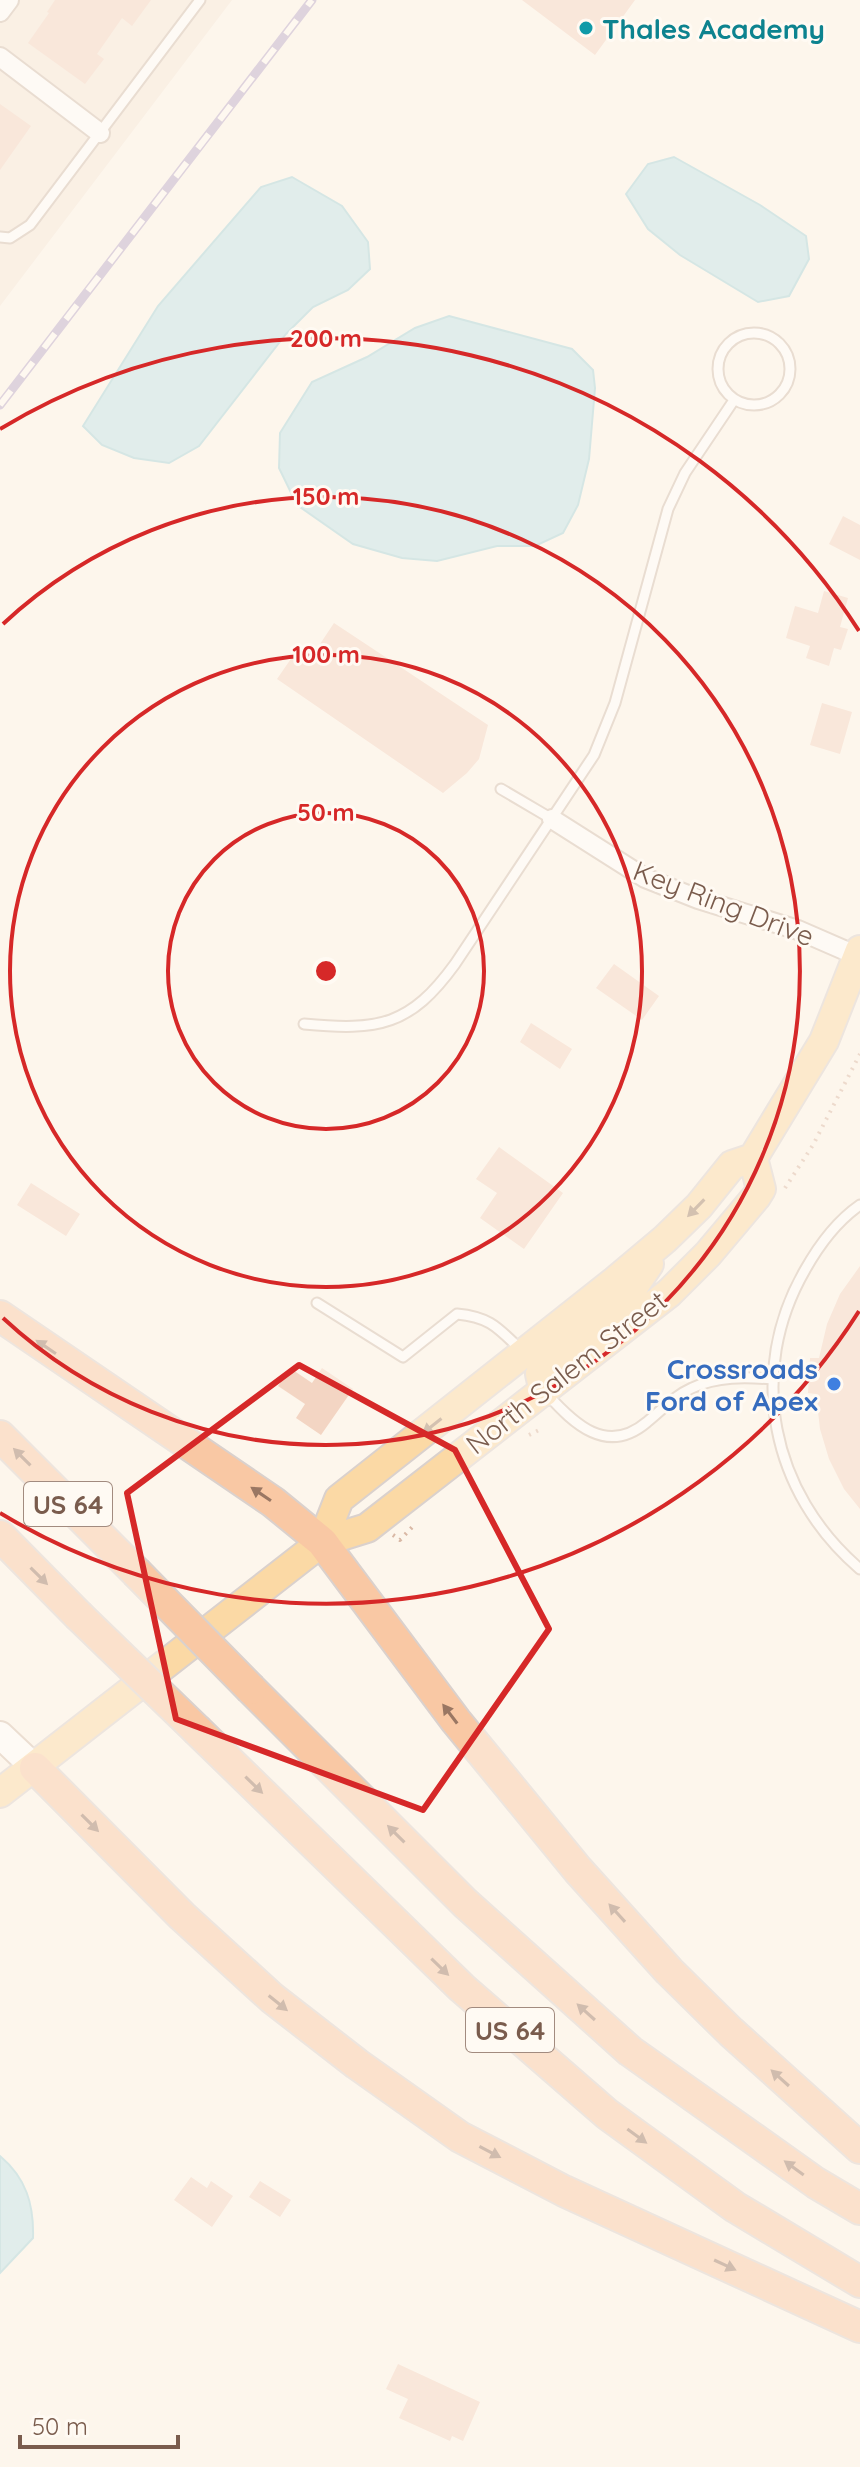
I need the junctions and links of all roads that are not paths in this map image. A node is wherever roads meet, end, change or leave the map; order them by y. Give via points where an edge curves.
1 (9, 0) edge
2 (200, 0) edge
3 (0, 12) edge
4 (0, 57) edge
5 (100, 133) junction
6 (0, 237) edge
7 (734, 400) junction
8 (501, 789) dead end
9 (552, 819) junction
10 (859, 955) edge
11 (304, 1024) dead end
12 (753, 1158) junction
13 (860, 1205) edge
14 (665, 1239) junction
15 (317, 1303) dead end
16 (0, 1316) edge
17 (524, 1353) junction
18 (772, 1379) junction
19 (544, 1392) junction
20 (0, 1436) edge
21 (0, 1536) edge
22 (322, 1542) junction
23 (860, 1569) edge
24 (0, 1735) edge
25 (35, 1768) junction
26 (0, 1793) edge
27 (860, 2148) edge
28 (860, 2209) edge
29 (860, 2282) edge
30 (860, 2327) edge

1 - 3 street
2 - 5 lane
4 - 5 street
5 - 6 lane via 30,225 10,238
7 - 7 lane via 767,403 784,389 790,367 774,338 749,333 727,344 717,367 719,380
7 - 9 lane via 674,495 615,703 594,755
8 - 9 lane
9 - 10 street, Key Ring Drive via 645,878
9 - 11 lane via 434,993 409,1013 361,1027
10 - 12 main road, North Salem Street via 824,1041
12 -> 14 main road, North Salem Street via 732,1165
12 - 19 main road, North Salem Street via 761,1189 708,1254 642,1316
13 - 18 lane via 831,1232 796,1286 777,1341
14 - 17 main road, North Salem Street
14 - 19 main road via 624,1301 545,1365 540,1374
15 - 17 lane via 403,1357 457,1314 479,1316
22 -> 16 highway via 273,1502
17 -> 22 main road, North Salem Street via 339,1499
18 - 19 lane via 751,1377 691,1388 635,1431 611,1436 585,1429
18 - 23 lane via 777,1435 794,1483 830,1539
19 - 22 main road, North Salem Street via 367,1528
28 -> 20 highway, US 64, bridge via 630,2051 465,1903
21 -> 29 highway, US 64, bridge via 462,1988 607,2114 735,2207
22 - 25 main road, North Salem Street
27 -> 22 highway via 720,2022 578,1870 456,1721
24 - 25 main road
25 - 26 main road, North Salem Street
25 -> 30 highway via 272,1998 460,2137 564,2191

